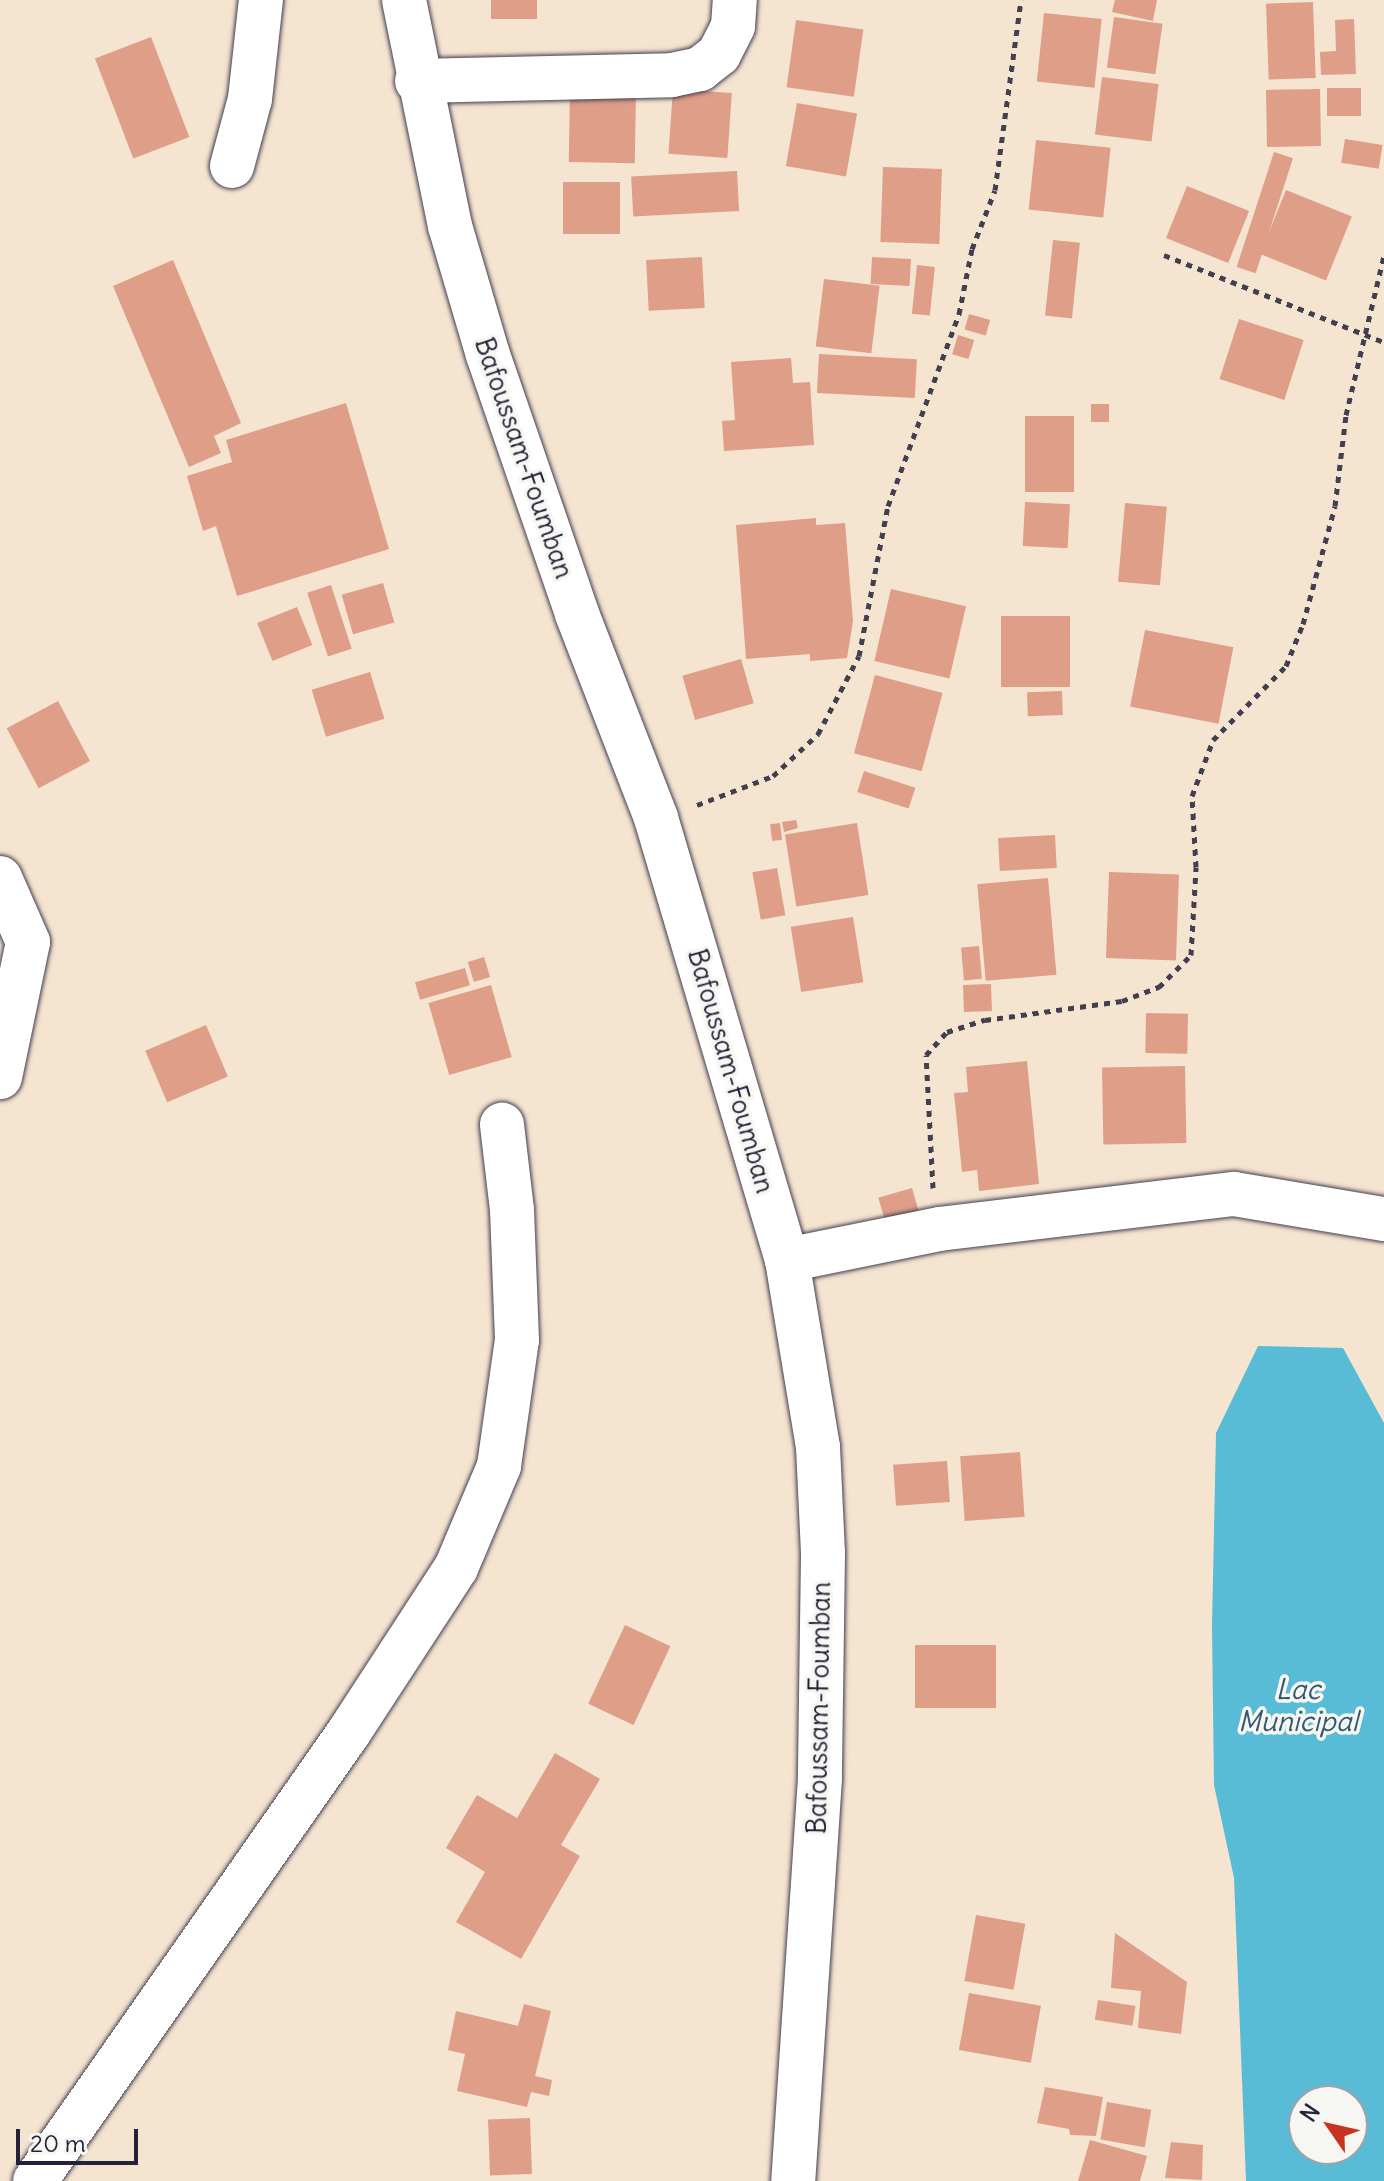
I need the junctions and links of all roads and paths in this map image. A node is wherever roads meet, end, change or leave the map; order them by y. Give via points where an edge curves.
1 (261, 0) edge
2 (404, 0) edge
3 (735, 0) edge
4 (1021, 0) edge
5 (417, 81) junction
6 (232, 166) dead end
7 (1164, 255) dead end
8 (1384, 255) edge
9 (1368, 334) junction
10 (1384, 342) edge
11 (656, 818) junction
12 (0, 878) edge
13 (0, 1077) edge
14 (502, 1125) dead end
15 (1384, 1219) edge
16 (939, 1229) junction
17 (787, 1260) junction
18 (35, 2181) edge
19 (793, 2181) edge

1 - 6 main road via 250,99
2 - 5 main road, Bafoussam-Foumban
3 - 5 main road via 726,40 700,69 672,75
4 - 11 path via 995,190 972,249 959,314 888,506 859,656 818,734 773,776
5 - 11 main road, Bafoussam-Foumban via 450,226 488,355 577,614
7 - 9 path
8 - 9 path
9 - 10 path
9 - 16 path via 1346,415 1335,506 1303,624 1286,666 1213,740 1192,796 1196,867 1191,955 1159,987 1122,1001 985,1020 947,1032 936,1043 926,1055
11 - 17 main road, Bafoussam-Foumban
12 - 13 main road via 28,942
14 - 18 main road via 512,1210 517,1340 499,1466 456,1568 349,1732
15 - 16 main road via 1234,1194
16 - 17 main road
17 - 19 main road, Bafoussam-Foumban via 818,1447 823,1554 820,1778

